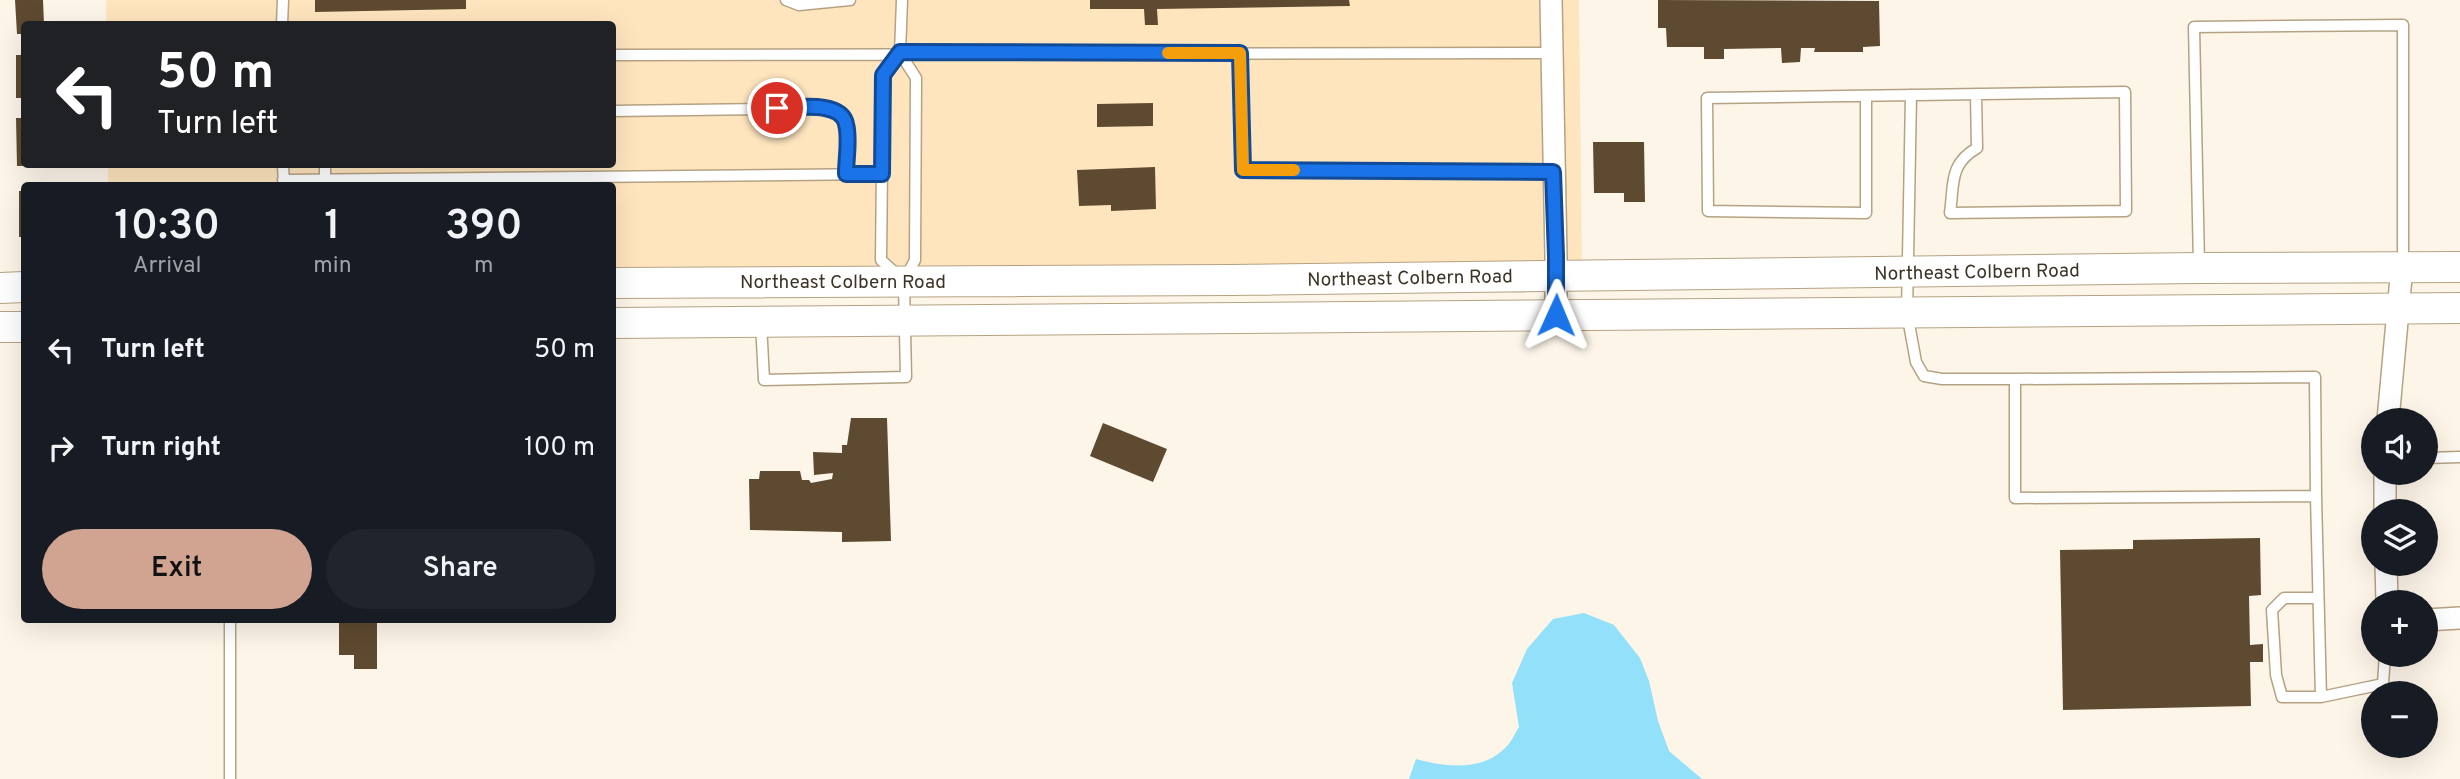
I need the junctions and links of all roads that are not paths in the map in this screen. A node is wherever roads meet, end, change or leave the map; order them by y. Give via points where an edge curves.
1 (283, 0) edge
2 (786, 0) edge
3 (850, 0) edge
4 (902, 0) edge
5 (1551, 0) edge
6 (838, 1) edge
7 (282, 21) edge
8 (900, 52) junction
9 (1552, 52) junction
10 (1240, 53) junction
11 (616, 55) edge
12 (1976, 94) junction
13 (1866, 96) junction
14 (1911, 96) junction
15 (616, 111) edge
16 (325, 168) edge
17 (576, 168) edge
18 (1553, 172) junction
19 (846, 174) junction
20 (882, 174) junction
21 (576, 177) junction
22 (326, 179) junction
23 (294, 182) edge
24 (2402, 267) junction
25 (2460, 267) edge
26 (2199, 268) junction
27 (1907, 272) junction
28 (1556, 275) junction
29 (904, 281) junction
30 (616, 283) edge
31 (0, 288) edge
32 (21, 288) edge
33 (2397, 309) junction
34 (2460, 309) edge
35 (1907, 313) junction
36 (1556, 315) junction
37 (905, 320) junction
38 (761, 321) junction
39 (616, 323) edge
40 (0, 327) edge
41 (21, 327) edge
42 (2015, 379) junction
43 (2389, 408) edge
44 (2460, 457) edge
45 (2438, 458) edge
46 (2316, 496) junction
47 (2318, 598) junction
48 (2460, 618) edge
49 (2438, 619) edge
50 (230, 623) edge
51 (2384, 667) edge
52 (2321, 697) junction
53 (230, 779) edge

1 - 7 lane
2 - 6 lane via 799,5
3 - 6 lane
4 - 8 lane
5 - 9 street
8 - 10 lane
8 - 11 lane
8 - 20 lane via 883,75
8 - 29 lane via 916,78 915,260
9 - 10 lane
9 - 18 street
10 - 18 lane via 1243,170
12 - 12 lane via 2125,92 2126,211 1950,213 1956,166 1977,148
12 - 14 lane
13 - 13 lane via 1707,98 1708,211 1866,213
13 - 14 lane
14 - 27 lane
15 - 19 lane via 831,108 843,114 847,124
16 - 22 lane
17 - 21 lane
18 - 28 street
19 - 20 lane
19 - 21 lane
20 - 29 lane via 881,260
21 - 22 lane
22 - 23 lane
24 - 25 main road, Northeast Colbern Road
24 - 26 main road, Northeast Colbern Road
24 - 26 lane via 2403,25 2389,25 2194,27
24 - 33 street
26 - 27 main road, Northeast Colbern Road
27 - 28 main road, Northeast Colbern Road
27 - 35 lane
28 - 29 main road, Northeast Colbern Road
28 - 36 street
29 - 30 main road, Northeast Colbern Road
29 - 37 lane
31 - 32 main road
33 - 34 main road, Northeast Colbern Road
33 - 35 main road, Northeast Colbern Road
33 - 43 street
35 - 36 main road, Northeast Colbern Road
35 - 42 lane via 1916,362 1924,376
36 - 37 main road, Northeast Colbern Road
37 - 38 main road, Northeast Colbern Road
37 - 38 lane via 906,377 764,380
38 - 39 main road, Northeast Colbern Road
40 - 41 main road
42 - 46 lane via 2315,377
42 - 46 lane via 2015,498
44 - 45 lane
46 - 47 lane
47 - 52 lane
47 - 52 lane via 2284,598 2272,610 2276,675 2282,696
48 - 49 street
50 - 53 lane
51 - 52 lane via 2383,684

